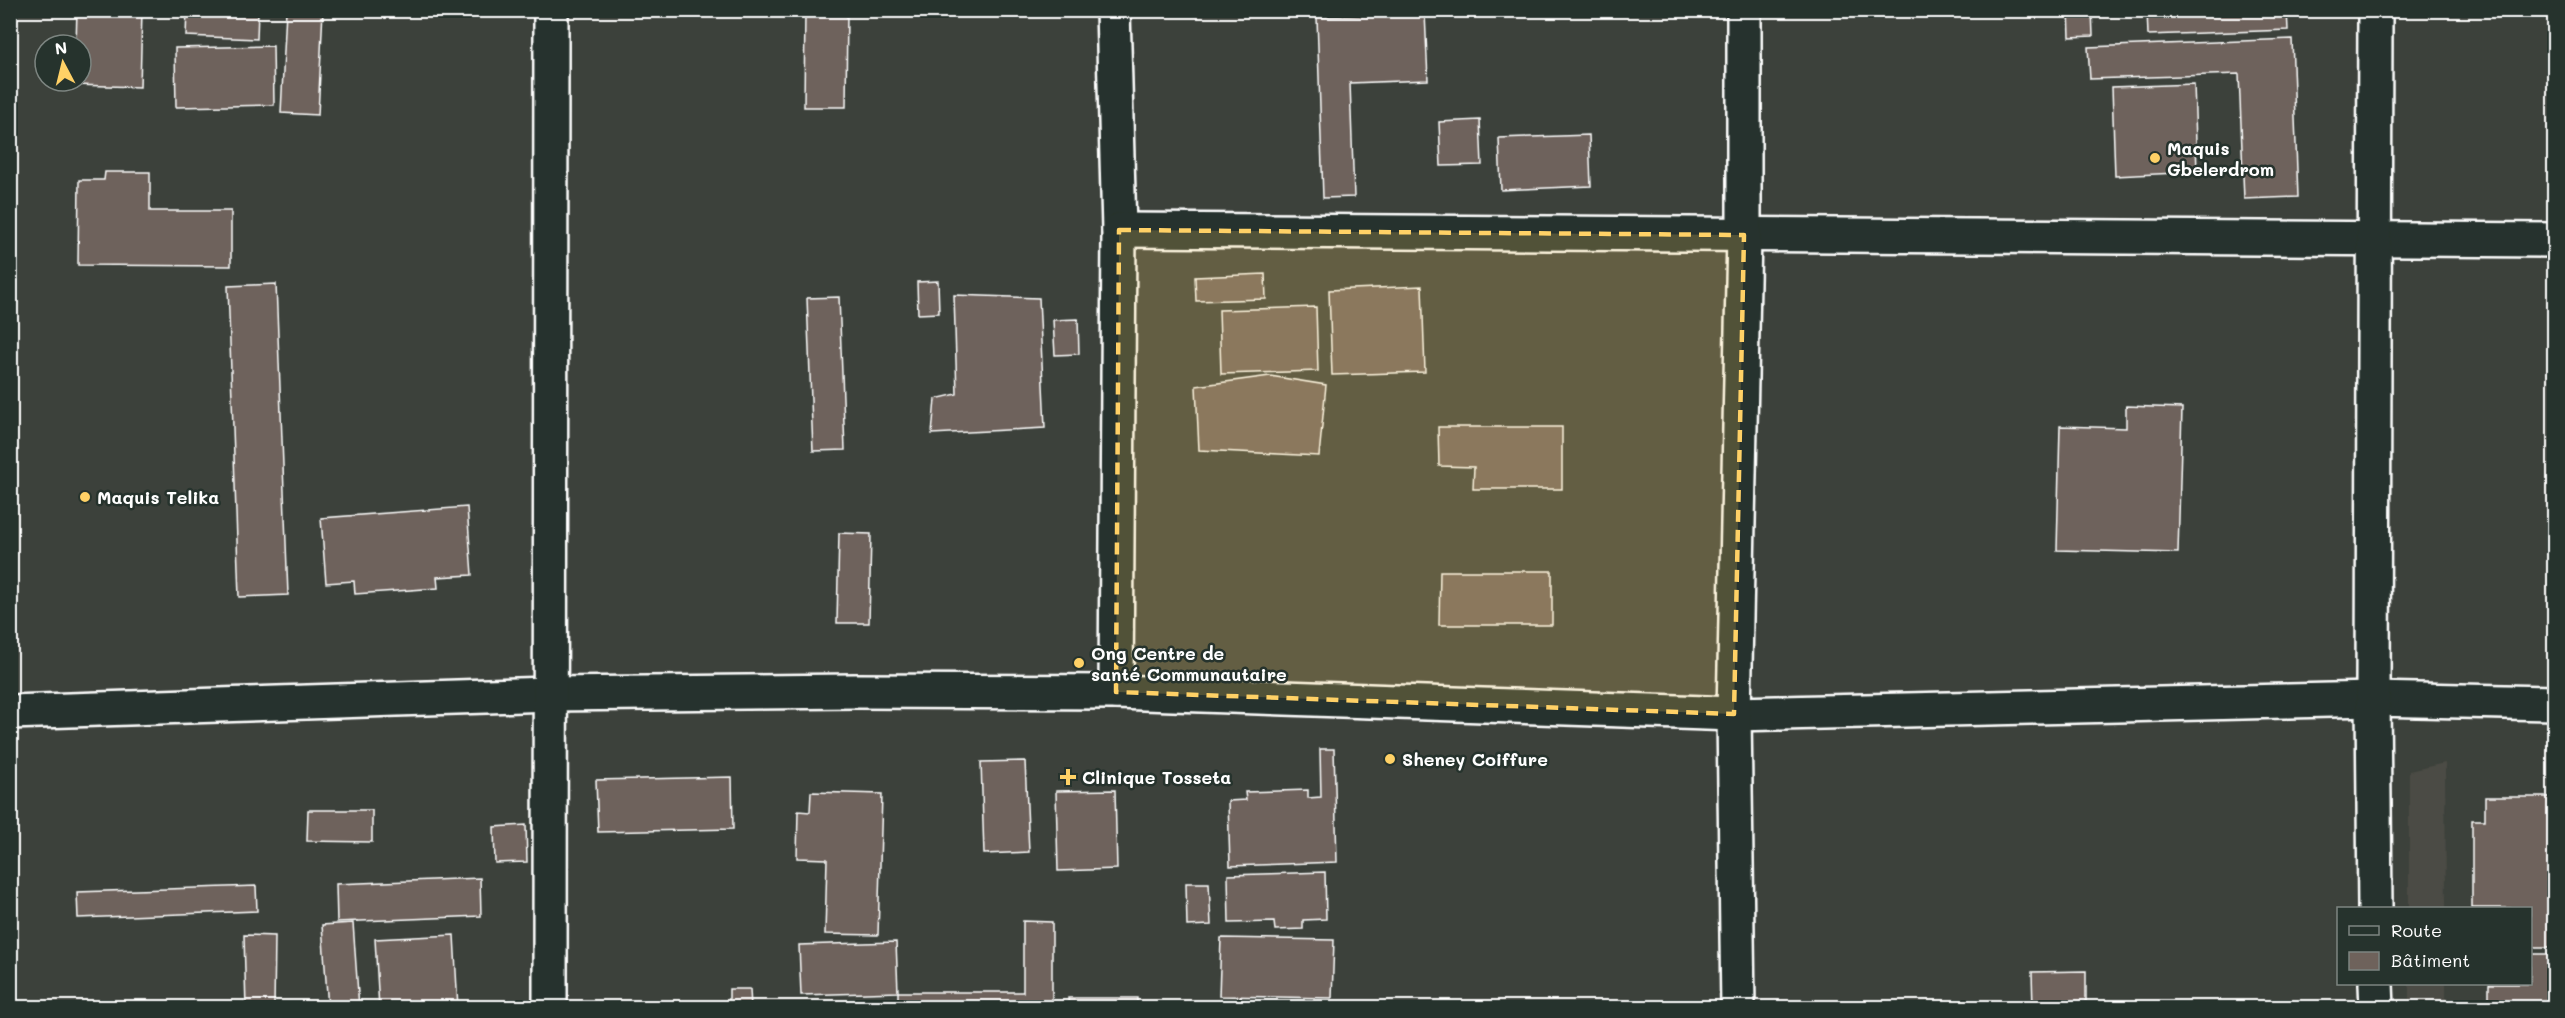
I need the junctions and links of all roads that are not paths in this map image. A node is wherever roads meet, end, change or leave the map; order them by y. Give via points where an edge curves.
1 (551, 10) edge
2 (1113, 10) edge
3 (1744, 10) edge
4 (2375, 10) edge
5 (1119, 230) junction
6 (1744, 235) junction
7 (2374, 239) junction
8 (2554, 240) edge
9 (1116, 692) junction
10 (550, 694) junction
11 (2373, 699) junction
12 (2554, 703) edge
13 (10, 712) edge
14 (1734, 714) junction
15 (2375, 907) edge
16 (2376, 985) edge
17 (550, 1008) edge
18 (1738, 1008) edge
19 (2377, 1008) edge

1 - 10 street
2 - 5 street
3 - 6 street
4 - 7 street
5 - 6 street
5 - 9 street
6 - 7 street
6 - 14 street
7 - 8 street
7 - 11 street
9 - 10 street
9 - 14 street
10 - 13 street
10 - 17 street
11 - 12 street
11 - 14 street
11 - 15 street
14 - 18 street
16 - 19 street

